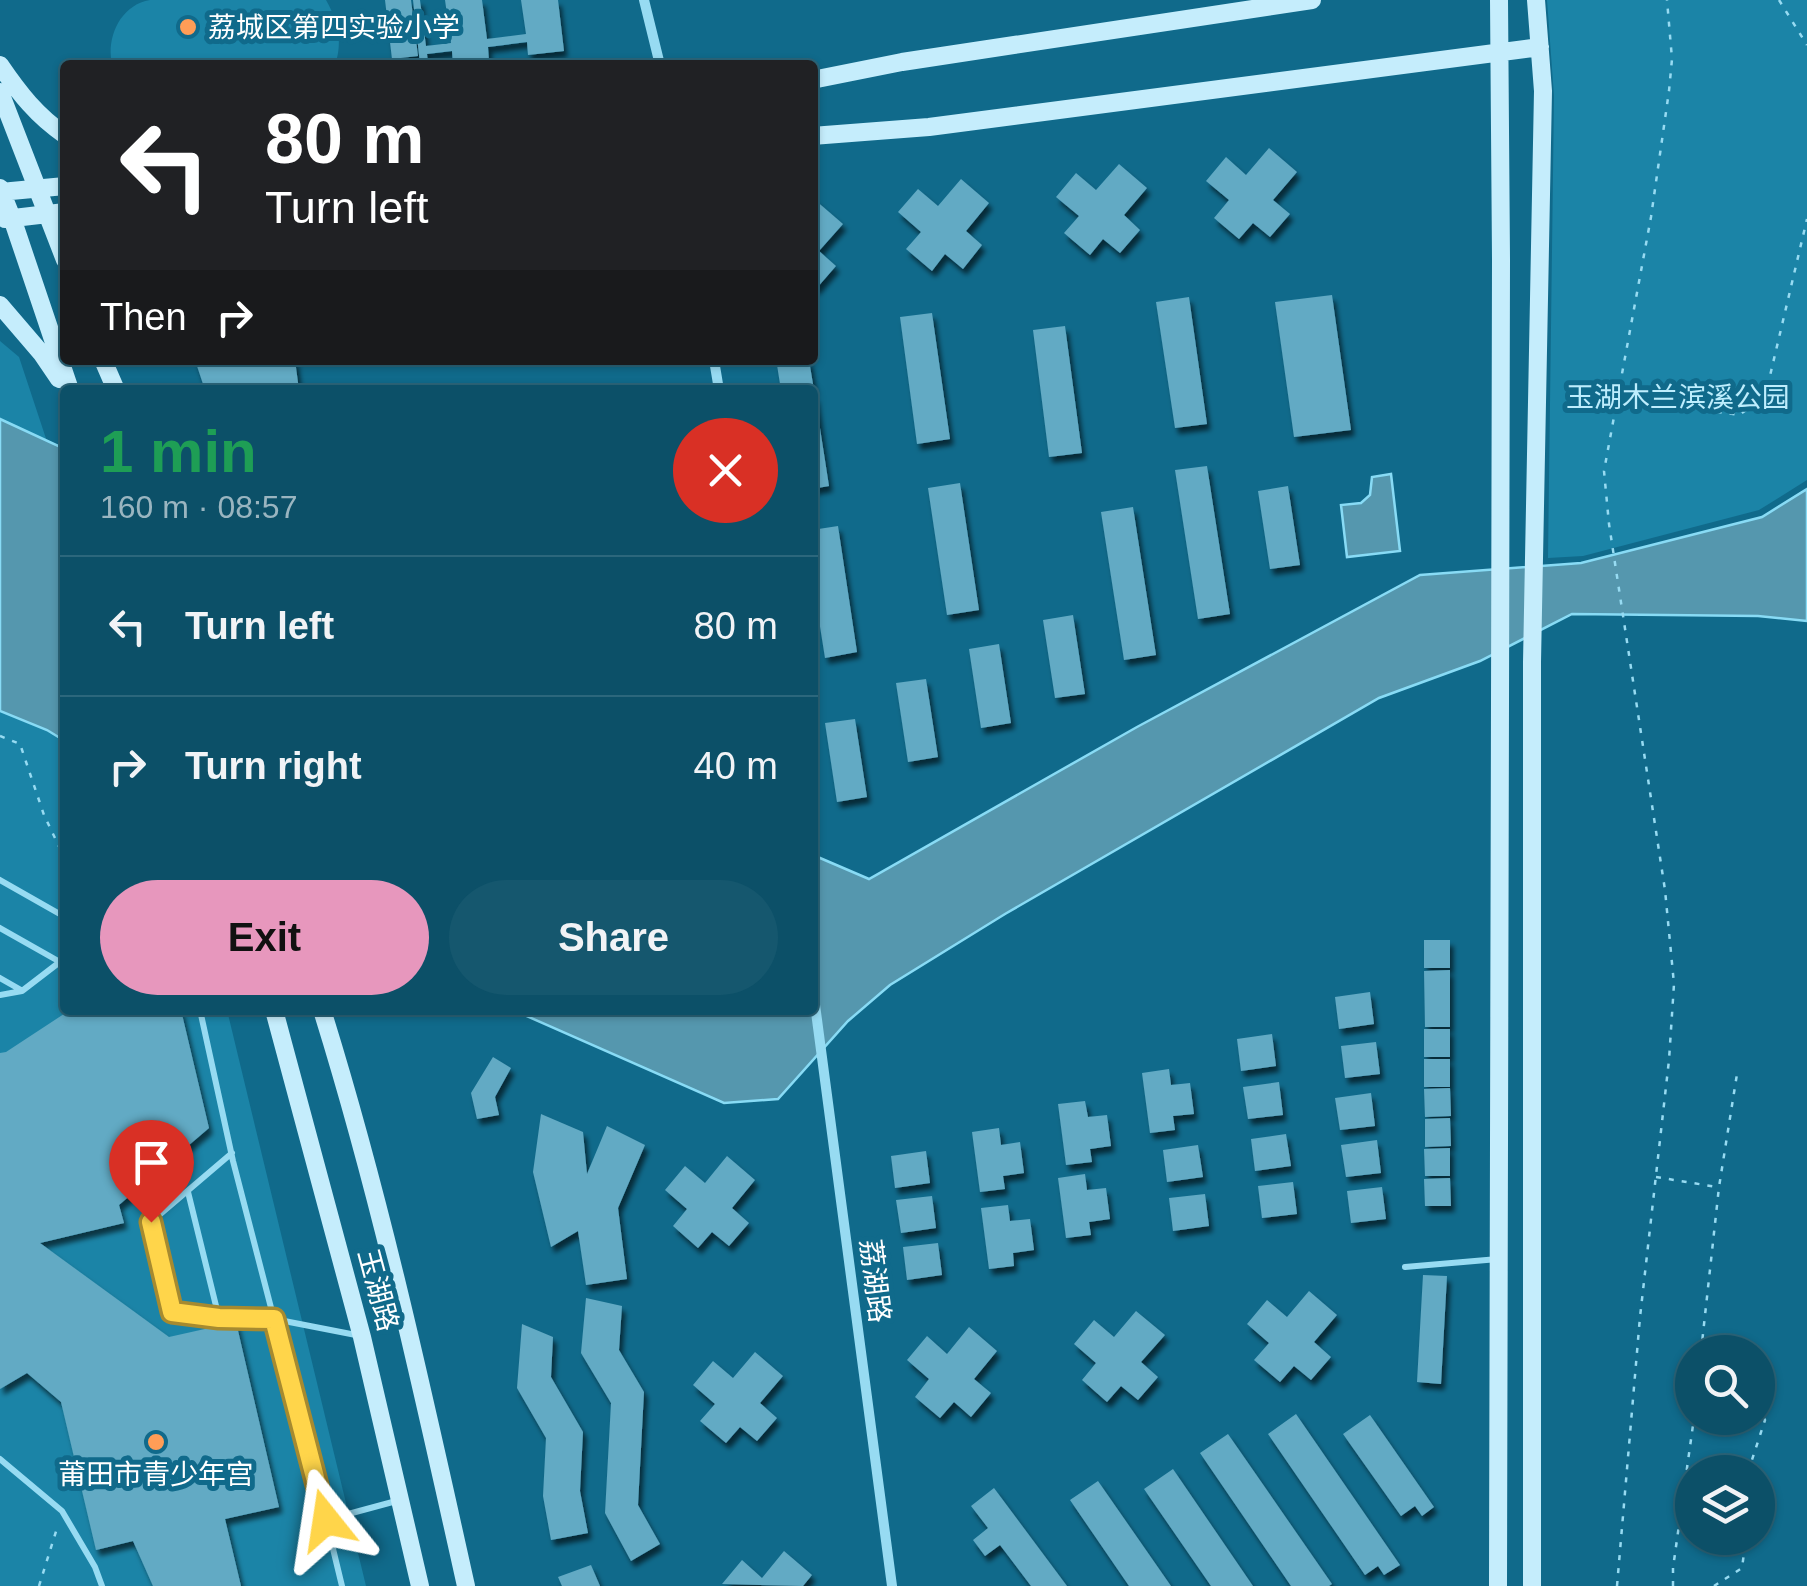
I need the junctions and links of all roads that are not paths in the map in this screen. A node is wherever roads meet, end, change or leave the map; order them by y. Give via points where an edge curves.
1 (644, 0) edge
2 (1312, 0) edge
3 (1499, 0) edge
4 (1536, 0) edge
5 (1540, 47) junction
6 (1500, 52) junction
7 (659, 60) edge
8 (0, 65) edge
9 (818, 79) edge
10 (0, 92) edge
11 (60, 132) edge
12 (818, 136) edge
13 (60, 187) edge
14 (38, 189) junction
15 (0, 190) edge
16 (56, 213) edge
17 (6, 219) edge
18 (0, 305) edge
19 (64, 385) edge
20 (66, 385) edge
21 (0, 880) edge
22 (60, 914) edge
23 (0, 928) edge
24 (60, 959) edge
25 (60, 962) edge
26 (0, 978) edge
27 (22, 991) junction
28 (0, 995) edge
29 (201, 1015) edge
30 (275, 1015) edge
31 (323, 1015) edge
32 (817, 1015) edge
33 (232, 1153) junction
34 (188, 1192) junction
35 (1499, 1258) junction
36 (1405, 1267) dead end
37 (219, 1318) junction
38 (274, 1319) junction
39 (362, 1337) junction
40 (0, 1460) edge
41 (401, 1500) junction
42 (326, 1520) junction
43 (102, 1586) edge
44 (342, 1586) edge
45 (420, 1586) edge
46 (466, 1586) edge
47 (892, 1586) edge
48 (1498, 1586) edge
49 (1532, 1586) edge

1 - 7 street
2 - 9 main road
3 - 6 main road
4 - 5 main road
5 - 6 main road
5 - 49 main road
6 - 12 main road via 929,127
6 - 35 main road
8 - 11 main road
10 - 14 main road
13 - 14 main road
14 - 15 main road
14 - 16 main road
15 - 17 main road
16 - 17 main road
17 - 20 main road
18 - 19 main road
21 - 22 lane
23 - 24 lane
25 - 27 lane
26 - 27 lane
27 - 28 lane
29 - 33 lane
30 - 39 main road, 玉湖路
31 - 46 main road, 玉湖路 via 390,1261
32 - 47 street, 荔湖路
33 - 34 lane
33 - 38 lane
34 - 37 lane
34 - 37 lane via 151,1222 172,1312
35 - 36 lane
35 - 48 main road
37 - 38 lane
38 - 39 lane
38 - 42 lane
39 - 41 main road, 玉湖路
40 - 43 lane via 62,1511
41 - 42 lane
41 - 45 main road, 玉湖路
42 - 44 lane

